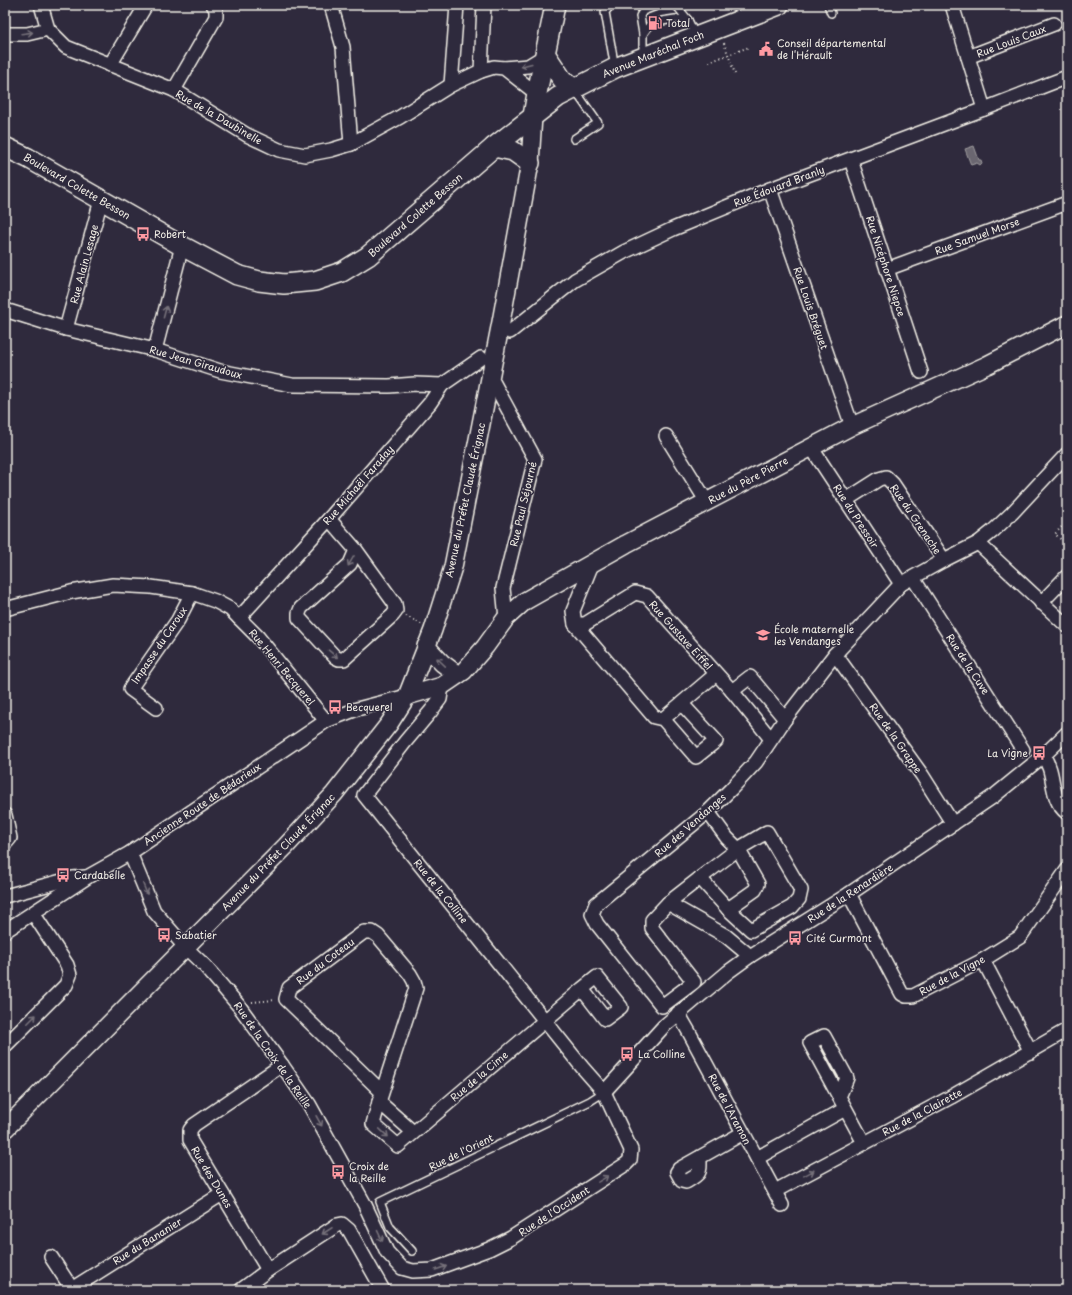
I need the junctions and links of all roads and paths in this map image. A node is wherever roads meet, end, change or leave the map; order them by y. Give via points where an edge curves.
1 (41, 5) edge
2 (146, 5) edge
3 (213, 5) edge
4 (331, 5) edge
5 (457, 5) edge
6 (484, 5) edge
7 (555, 5) edge
8 (611, 5) edge
9 (659, 5) edge
10 (676, 5) edge
11 (779, 5) edge
12 (828, 5) edge
13 (952, 5) edge
14 (831, 13) dead end
15 (662, 21) dead end
16 (1054, 24) dead end
17 (649, 26) dead end
18 (718, 28) junction
19 (48, 29) junction
20 (692, 29) junction
21 (5, 34) edge
22 (643, 34) junction
23 (749, 47) dead end
24 (546, 55) junction
25 (728, 55) junction
26 (643, 57) junction
27 (968, 57) junction
28 (708, 62) dead end
29 (110, 65) junction
30 (504, 68) junction
31 (615, 68) junction
32 (481, 70) junction
33 (735, 74) dead end
34 (1067, 77) edge
35 (451, 85) junction
36 (174, 90) junction
37 (566, 93) junction
38 (537, 94) junction
39 (984, 109) junction
40 (533, 116) junction
41 (574, 139) dead end
42 (351, 144) junction
43 (5, 146) edge
44 (494, 147) junction
45 (851, 160) junction
46 (530, 163) junction
47 (770, 189) junction
48 (101, 200) junction
49 (1067, 203) edge
50 (182, 246) junction
51 (887, 270) junction
52 (5, 310) edge
53 (66, 329) junction
54 (1065, 329) edge
55 (510, 332) dead end
56 (155, 350) junction
57 (481, 358) dead end
58 (921, 372) dead end
59 (490, 376) junction
60 (415, 384) junction
61 (442, 385) junction
62 (430, 403) junction
63 (852, 426) junction
64 (666, 436) dead end
65 (811, 447) junction
66 (1067, 454) edge
67 (846, 500) junction
68 (707, 502) junction
69 (329, 519) junction
70 (1067, 521) edge
71 (978, 543) junction
72 (1067, 545) edge
73 (356, 550) junction
74 (944, 560) junction
75 (592, 564) junction
76 (1067, 576) edge
77 (913, 578) junction
78 (901, 584) junction
79 (192, 593) junction
80 (1041, 603) junction
81 (5, 609) edge
82 (239, 618) junction
83 (506, 618) junction
84 (575, 624) junction
85 (1067, 626) edge
86 (426, 646) junction
87 (835, 654) junction
88 (716, 674) junction
89 (458, 675) junction
90 (442, 686) junction
91 (732, 691) junction
92 (407, 696) junction
93 (682, 704) junction
94 (156, 708) dead end
95 (663, 719) junction
96 (785, 719) junction
97 (326, 721) junction
98 (1067, 733) edge
99 (771, 739) junction
100 (1023, 750) dead end
101 (1043, 756) junction
102 (708, 812) junction
103 (1067, 813) edge
104 (5, 816) edge
105 (954, 824) junction
106 (5, 844) edge
107 (738, 849) junction
108 (130, 853) junction
109 (1067, 870) edge
110 (89, 876) junction
111 (700, 878) junction
112 (1063, 885) edge
113 (849, 894) junction
114 (5, 896) edge
115 (668, 903) junction
116 (728, 909) junction
117 (33, 913) junction
118 (5, 931) edge
119 (185, 947) junction
120 (750, 956) junction
121 (983, 960) junction
122 (582, 989) dead end
123 (247, 997) dead end
124 (286, 999) junction
125 (678, 1013) junction
126 (544, 1020) junction
127 (1067, 1030) edge
128 (5, 1046) edge
129 (1031, 1052) junction
130 (282, 1065) junction
131 (604, 1092) junction
132 (380, 1097) junction
133 (838, 1097) dead end
134 (845, 1109) junction
135 (5, 1129) edge
136 (413, 1132) junction
137 (743, 1133) junction
138 (864, 1143) junction
139 (700, 1157) dead end
140 (757, 1158) junction
141 (775, 1191) junction
142 (222, 1194) junction
143 (782, 1205) dead end
144 (412, 1251) dead end
145 (50, 1257) dead end
146 (402, 1268) joint
147 (268, 1270) junction
148 (1067, 1281) edge
149 (252, 1286) edge
150 (71, 1289) edge
151 (241, 1290) edge
152 (383, 1290) edge
153 (1059, 1290) edge

1 - 19 street, Rue de la Daubinelle
2 - 29 street
3 - 36 street via 216,17
4 - 42 street via 343,47
5 - 35 street
6 - 32 street
7 - 24 main road
8 - 31 lane via 604,12
9 - 22 lane via 643,11 640,16
10 - 20 lane
11 - 18 main road, Avenue Maréchal Foch
12 - 14 lane
13 - 27 street
15 - 20 lane via 675,19
16 - 27 street, Rue Louis Caux
17 - 22 lane
18 - 20 main road, Avenue Maréchal Foch
18 - 25 path
21 -> 19 street via 27,34
19 - 29 street, Rue de la Daubinelle via 66,47
20 - 26 main road, Avenue Maréchal Foch
22 - 26 lane
23 - 25 path
24 -> 30 street, Rue de la Daubinelle via 528,66
24 - 37 main road via 562,80
24 - 38 main road
25 - 28 path
25 - 33 path
26 - 31 main road, Avenue Maréchal Foch
27 - 39 street
29 - 36 street, Rue de la Daubinelle
30 - 32 street, Rue de la Daubinelle
30 - 38 street
31 - 37 main road, Avenue Maréchal Foch
32 - 35 street, Rue de la Daubinelle
34 - 39 street, Rue Édouard Branly
35 - 42 street, Rue de la Daubinelle
36 - 42 street, Rue de la Daubinelle via 247,135 279,150 306,155
37 - 38 main road via 549,99
37 - 40 main road, Avenue Maréchal Foch
37 - 41 lane via 598,123
38 - 40 main road
39 - 45 street, Rue Édouard Branly
40 - 44 main road, Boulevard Colette Besson
40 - 46 street, Avenue du Préfet Claude Érignac
43 - 48 main road, Boulevard Colette Besson
44 - 46 main road via 513,151
44 - 50 main road, Boulevard Colette Besson via 368,256 342,272 315,281 284,284 259,281 237,275
45 - 47 street, Rue Édouard Branly
45 - 51 street, Rue Nicéphore Niepce
46 - 59 street, Avenue du Préfet Claude Érignac
47 - 55 street, Rue Édouard Branly via 624,252 575,280
47 - 63 street, Rue Louis Bréguet
48 - 50 main road, Boulevard Colette Besson
48 - 53 street, Rue Alain Lesage
49 - 51 street, Rue Samuel Morse
56 -> 50 street
51 - 58 street, Rue Nicéphore Niepce
52 - 53 street, Rue Jean Giraudoux
53 - 56 street, Rue Jean Giraudoux
54 - 63 street, Rue du Père Pierre
56 - 60 street, Rue Jean Giraudoux via 220,371 292,385
57 - 61 street, Rue Michaël Faraday
59 - 83 street, Rue Paul Séjourné via 535,459 502,588
59 - 86 street, Avenue du Préfet Claude Érignac via 453,567
60 - 61 street, Rue Jean Giraudoux
60 - 62 street
61 - 62 street, Rue Michaël Faraday
62 - 69 street, Rue Michaël Faraday
63 - 65 street, Rue du Père Pierre
64 - 68 street
65 - 67 street, Rue du Pressoir
65 - 68 street, Rue du Père Pierre
66 - 71 street, Rue des Vendanges via 1012,513
67 - 74 street, Rue du Grenache via 886,477
67 - 78 street, Rue du Pressoir
68 - 75 street, Rue du Père Pierre
69 - 73 street
69 - 82 street, Rue Michaël Faraday
70 - 72 path via 1055,534
71 - 74 street, Rue des Vendanges
71 - 80 street
73 -> 73 street via 350,564 298,613 299,618 335,657 340,659 344,659 396,611 395,604
74 - 77 street, Rue des Vendanges
75 - 83 street, Rue du Père Pierre via 525,601
75 - 84 street via 573,611
76 - 80 street
77 - 78 street, Rue des Vendanges
77 - 100 street, Rue de la Cuve
78 - 87 street, Rue des Vendanges
79 - 81 street, Rue Henri Becquerel via 114,585 72,592
79 - 82 street, Rue Henri Becquerel via 215,601 230,609
79 - 94 street, Impasse du Caroux via 178,620 130,689
80 - 85 street
82 - 97 street, Rue Henri Becquerel via 258,637
83 - 89 street, Rue du Père Pierre via 485,648
84 - 88 street, Rue Gustave Eiffel via 585,624 635,593 647,596
84 - 95 street via 654,717
89 -> 86 street
86 - 92 street, Avenue du Préfet Claude Érignac
87 - 96 street, Rue des Vendanges
87 - 105 street, Rue de la Grappe
88 - 91 street, Rue Gustave Eiffel
88 - 93 street
89 - 90 street, Rue du Père Pierre
90 - 92 street, Rue du Père Pierre
90 - 126 street, Rue de la Colline via 440,699 364,795
91 - 96 street via 750,677
91 - 99 street, Rue Gustave Eiffel
92 - 97 street, Ancienne Route de Bédarieux via 357,709
92 - 119 street, Avenue du Préfet Claude Érignac via 389,724 334,794
93 - 95 street
93 - 95 street via 716,741 696,757
96 - 99 street, Rue des Vendanges
97 - 108 street, Ancienne Route de Bédarieux
98 - 101 street, Rue de la Renardière
99 - 102 street, Rue des Vendanges via 756,762
101 - 103 street via 1050,768 1058,805
101 - 105 street, Rue de la Renardière via 994,796
102 - 107 street
102 - 115 street, Rue des Vendanges via 596,904 592,914 597,924 662,1006 694,982 652,928 652,920
104 - 106 street via 10,838
105 - 113 street, Rue de la Renardière
107 - 111 street
107 - 116 street via 758,884 755,890
107 - 116 street via 767,832 801,890 799,899 792,907 751,930
108 - 110 street, Ancienne Route de Bédarieux
108 -> 119 street, Rue de la Croix de la Reille via 154,911
109 - 112 street, Rue de la Vigne
110 - 114 street
110 - 117 street, Ancienne Route de Bédarieux
111 - 115 street
111 - 116 street
112 - 121 street, Rue de la Vigne via 1020,937
113 - 120 street, Rue de la Renardière
113 - 121 street, Rue de la Vigne via 902,994 906,996 913,996
115 - 120 street via 726,936
117 - 118 street, Ancienne Route de Bédarieux
128 -> 117 street via 66,985 70,975 67,965
119 - 130 street, Rue de la Croix de la Reille via 239,1006
119 - 135 street, Avenue du Préfet Claude Érignac
120 - 125 street, Rue de la Renardière
121 - 129 street
122 - 126 street, Rue de la Cime
123 - 124 path via 252,1002
124 - 132 street
124 - 132 street, Rue du Coteau via 289,988 364,932 372,932 378,936 410,974 416,988
125 - 131 street, Rue de la Renardière
125 - 137 street, Rue de l'Aramon
126 - 131 street, Rue de la Colline
126 - 136 street, Rue de la Cime
127 - 129 street, Rue de la Clairette
129 - 138 street, Rue de la Clairette
130 - 142 street, Rue des Dunes via 194,1124 190,1130 190,1140
130 -> 146 street, Rue de la Croix de la Reille via 316,1117 366,1205 388,1252
131 - 144 lane, Rue de l'Orient via 380,1202 390,1227
146 -> 131 street, Rue de l'Occident via 413,1271 432,1270 490,1249 626,1164 630,1160 631,1150
132 - 136 street
132 -> 136 street, Rue de la Cime via 373,1124 398,1146
133 - 134 street
134 - 138 street
134 - 140 street
137 - 139 street
137 - 140 street, Rue de l'Aramon
141 -> 138 street, Rue de la Clairette
140 - 141 street, Rue de l'Aramon
141 - 143 street, Rue de l'Aramon
142 - 147 street, Rue des Dunes
142 - 150 street, Rue du Bananier
145 - 150 street, Rue du Bananier
147 - 149 street
152 -> 147 street via 349,1230 342,1224
148 - 153 path
149 - 151 street

